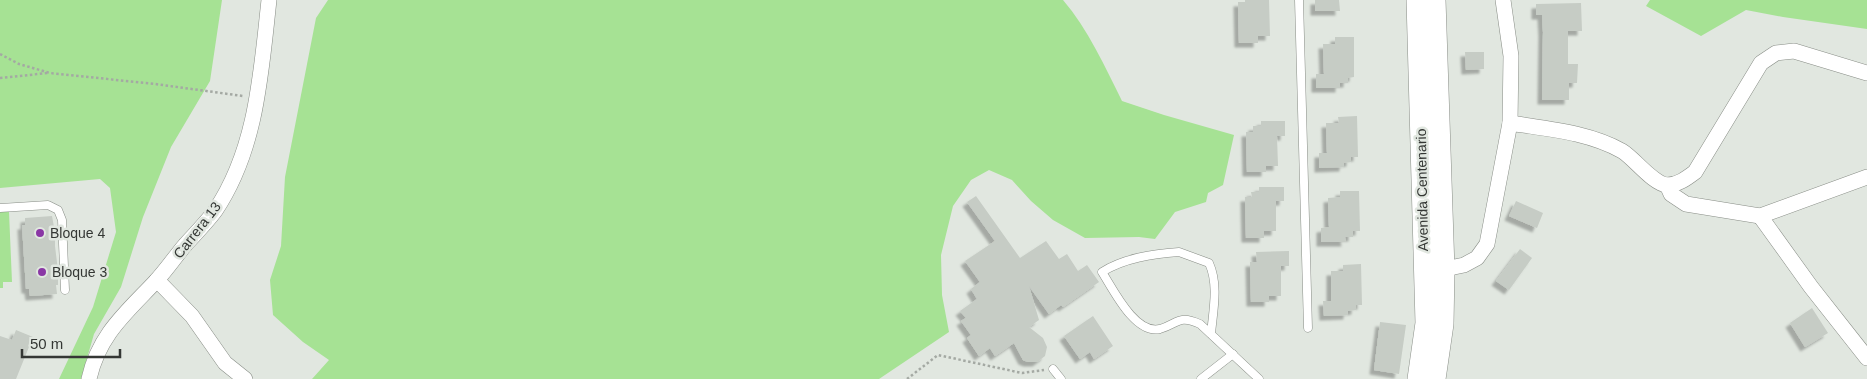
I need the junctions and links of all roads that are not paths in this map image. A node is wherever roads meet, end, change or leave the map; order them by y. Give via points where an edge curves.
1 (269, 0) edge
2 (1299, 0) edge
3 (1417, 0) edge
4 (1435, 0) edge
5 (1503, 0) edge
6 (1867, 73) edge
7 (1510, 122) junction
8 (1867, 177) edge
9 (1667, 185) junction
10 (0, 208) edge
11 (1760, 216) junction
12 (1434, 271) junction
13 (157, 280) junction
14 (65, 290) dead end
15 (1308, 328) dead end
16 (1211, 334) junction
17 (1233, 354) junction
18 (1867, 358) edge
19 (1053, 369) road end
20 (89, 379) edge
21 (245, 379) edge
22 (1061, 379) edge
23 (1201, 379) edge
24 (1259, 379) edge
25 (1418, 379) edge
26 (1436, 379) edge

1 - 13 street, Carrera 13 via 258,98 247,142 232,180 214,211
2 - 15 lane
3 - 12 main road, Avenida Centenario
4 - 12 main road
5 - 7 street via 1511,56
6 - 9 street via 1794,50 1776,53 1761,63 1695,172 1683,181
7 - 9 street via 1598,139 1624,152
7 - 12 street via 1487,244 1477,258 1464,266
8 - 11 street
9 - 11 street via 1671,194 1686,204
10 - 14 lane via 48,205 58,210 62,220
11 - 18 street
12 - 25 main road, Avenida Centenario
12 - 26 main road via 1443,324
13 - 20 street, Carrera 13 via 122,315 102,343
13 - 21 street via 192,316 225,363
16 - 16 lane via 1189,319 1159,329 1149,328 1128,313 1102,272 1116,264 1174,252 1209,263 1214,281
16 - 17 lane
17 - 23 lane
17 - 24 lane
19 - 22 lane

